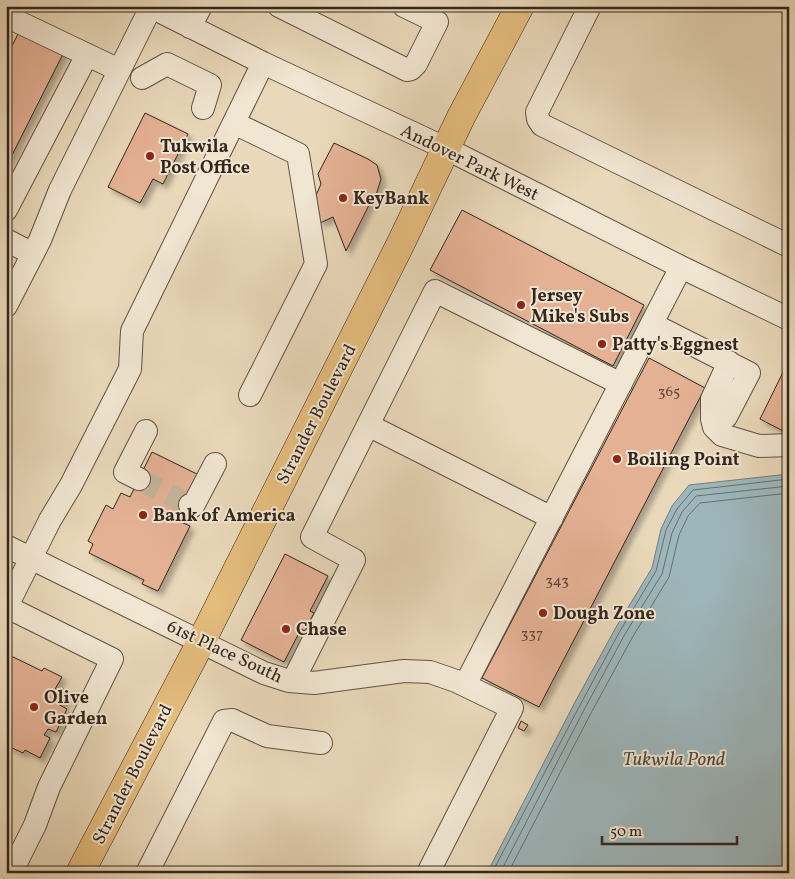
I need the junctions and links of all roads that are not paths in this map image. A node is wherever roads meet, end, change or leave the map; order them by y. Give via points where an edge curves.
1 (201, 6) edge
2 (279, 6) edge
3 (404, 6) edge
4 (520, 6) edge
5 (590, 6) edge
6 (150, 7) edge
7 (441, 14) edge
8 (6, 16) edge
9 (190, 27) junction
10 (86, 55) junction
11 (263, 63) junction
12 (120, 70) junction
13 (142, 78) dead end
14 (203, 108) dead end
15 (234, 123) junction
16 (445, 148) junction
17 (6, 210) edge
18 (6, 240) edge
19 (789, 246) edge
20 (33, 254) junction
21 (682, 267) junction
22 (6, 306) edge
23 (789, 319) edge
24 (652, 324) junction
25 (728, 362) junction
26 (621, 384) junction
27 (250, 395) dead end
28 (726, 417) dead end
29 (368, 425) junction
30 (146, 431) dead end
31 (789, 444) edge
32 (215, 464) dead end
33 (139, 479) tunnel mouth
34 (190, 505) dead end
35 (552, 518) junction
36 (6, 546) edge
37 (31, 558) junction
38 (6, 608) edge
39 (201, 642) junction
40 (293, 681) junction
41 (465, 685) junction
42 (321, 743) dead end
43 (11, 873) edge
44 (80, 873) edge
45 (147, 873) edge
46 (428, 873) edge

1 - 9 street
2 - 7 street via 407,70 416,64
3 - 7 street
4 - 16 main road, Strander Boulevard
5 - 19 street via 537,112 542,125
6 - 9 street, Andover Park West
6 - 12 street
8 - 10 street
9 - 11 street, Andover Park West
10 - 12 street
10 - 17 street
11 - 15 street
11 - 16 street, Andover Park West
12 - 20 street via 60,190
13 - 14 street via 167,64 210,85
15 - 27 street via 298,154 316,264
15 - 37 street via 132,331 130,369
16 - 21 street, Andover Park West
16 - 39 main road, Strander Boulevard via 397,252
18 - 20 street
20 - 22 street
21 - 23 street, Andover Park West
21 - 24 street
24 - 25 street
24 - 26 street
25 - 28 street via 749,372
25 - 31 street via 712,399 714,427 722,435 759,446
26 - 29 street via 435,292
26 - 35 street
29 - 35 street
29 - 40 street via 312,537 354,560
30 - 33 street via 125,472
32 - 34 street via 193,506
35 - 41 street
36 - 37 street, 61st Place South
37 - 38 street
37 - 39 street, 61st Place South
38 - 43 street via 112,660 49,787 35,825
39 - 40 street, 61st Place South via 264,674
39 - 44 main road, Strander Boulevard
40 - 41 street, 61st Place South via 314,683 404,671 430,672
41 - 46 street, 61st Place South via 512,708
42 - 45 street via 267,736 232,720 224,721

